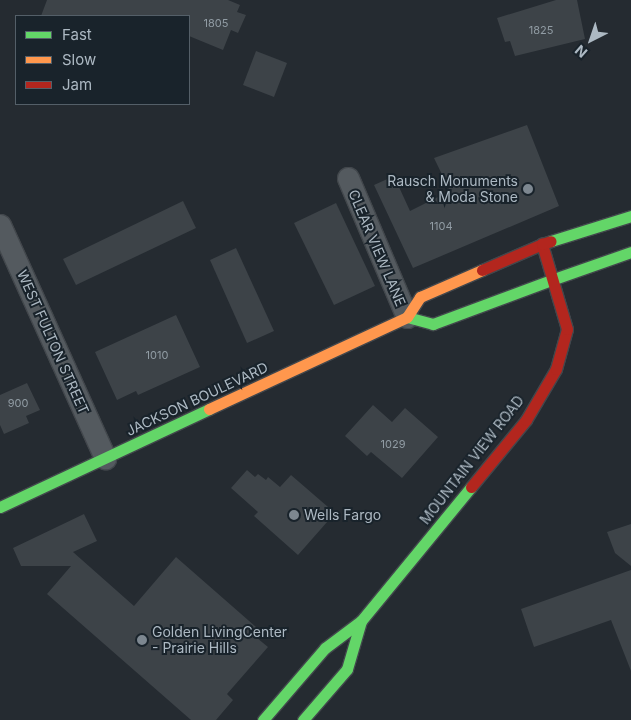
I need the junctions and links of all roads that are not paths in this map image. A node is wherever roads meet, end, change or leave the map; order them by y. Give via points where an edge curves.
1 (348, 178) dead end
2 (631, 216) edge
3 (0, 225) edge
4 (542, 244) junction
5 (631, 252) edge
6 (554, 279) junction
7 (407, 317) junction
8 (105, 458) junction
9 (0, 507) edge
10 (361, 621) junction
11 (263, 720) edge
12 (302, 720) edge

1 - 7 street, CLEAR VIEW LANE
2 - 4 main road
3 - 8 street, WEST FULTON STREET
4 - 6 main road, MOUNTAIN VIEW ROAD
4 - 7 main road via 420,296
5 - 6 main road
6 - 7 main road via 433,324
6 - 10 main road, MOUNTAIN VIEW ROAD via 567,329 556,369 526,420
7 - 8 main road, JACKSON BOULEVARD
8 - 9 main road, JACKSON BOULEVARD
10 - 11 main road, MOUNTAIN VIEW ROAD via 325,648
10 - 12 main road, MOUNTAIN VIEW ROAD via 347,669

